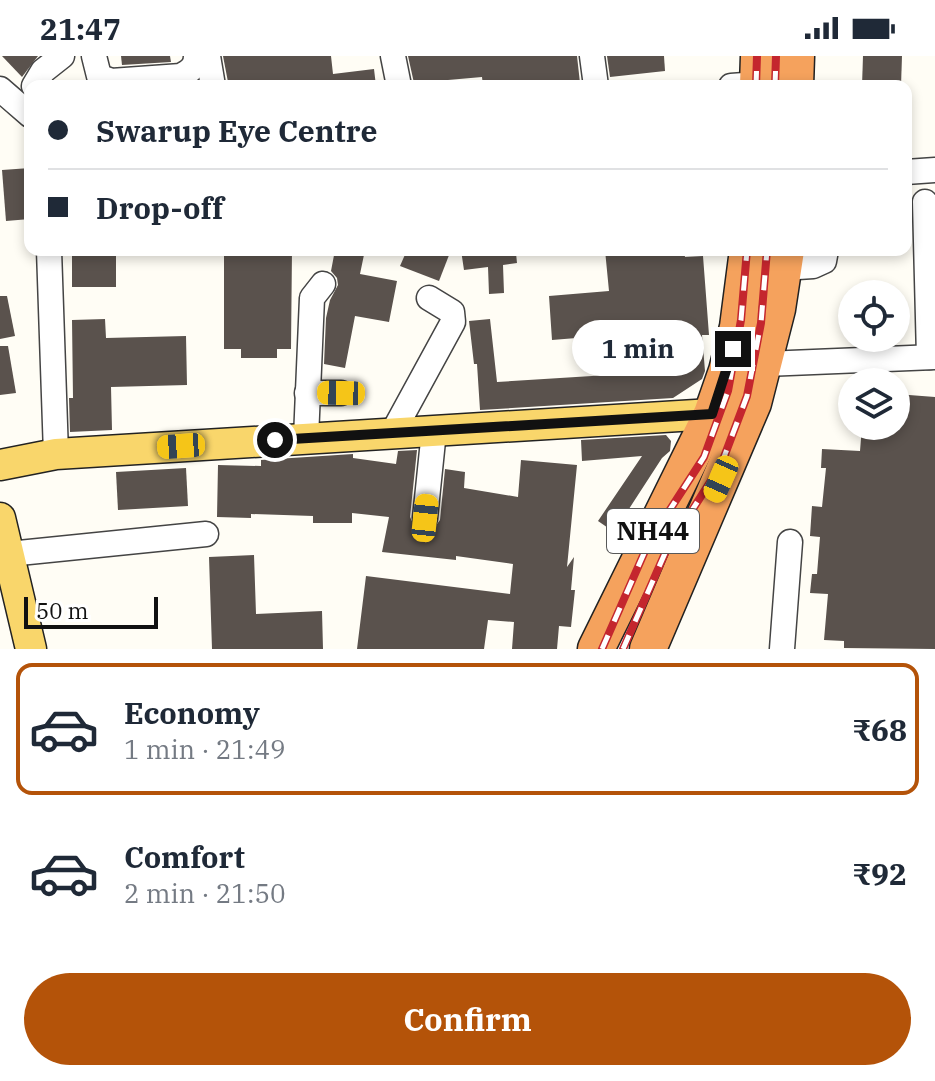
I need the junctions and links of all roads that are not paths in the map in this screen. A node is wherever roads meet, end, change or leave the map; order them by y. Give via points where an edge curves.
1 (62, 56) edge
2 (94, 56) edge
3 (196, 56) edge
4 (208, 56) edge
5 (393, 56) edge
6 (592, 56) edge
7 (796, 56) edge
8 (38, 80) edge
9 (109, 80) edge
10 (125, 80) edge
11 (212, 80) edge
12 (398, 80) edge
13 (595, 80) edge
14 (795, 80) edge
15 (0, 89) edge
16 (24, 103) edge
17 (935, 170) edge
18 (912, 172) edge
19 (925, 202) dead end
20 (49, 256) edge
21 (747, 256) edge
22 (825, 256) edge
23 (785, 259) edge
24 (323, 284) dead end
25 (429, 298) dead end
26 (932, 357) edge
27 (765, 364) junction
28 (307, 393) junction
29 (341, 393) dead end
30 (729, 420) junction
31 (434, 431) junction
32 (393, 432) junction
33 (306, 438) junction
34 (56, 454) junction
35 (0, 465) edge
36 (0, 518) edge
37 (425, 518) dead end
38 (206, 534) dead end
39 (790, 542) dead end
40 (9, 554) junction
41 (31, 649) edge
42 (596, 649) edge
43 (648, 649) edge
44 (782, 649) edge

1 - 8 street
2 - 9 street via 99,76
3 - 10 street via 196,63 181,76
4 - 11 street
5 - 12 street
6 - 13 street
7 - 14 highway
15 - 16 street
17 - 18 street
19 - 26 street
20 - 34 street
21 - 30 highway, NH44 via 727,371
22 - 23 street via 813,266
23 - 27 highway, NH44
24 - 28 street via 312,298
25 - 32 street via 452,312 453,322
26 - 27 street
27 - 30 highway, NH44
28 - 29 street
28 - 33 street
30 - 31 main road
30 - 42 highway, NH44
30 - 43 highway, NH44
31 - 32 main road
31 - 37 street
32 - 33 main road
33 - 34 main road
34 - 35 main road
36 - 40 main road
38 - 40 street
39 - 44 street
40 - 41 main road

